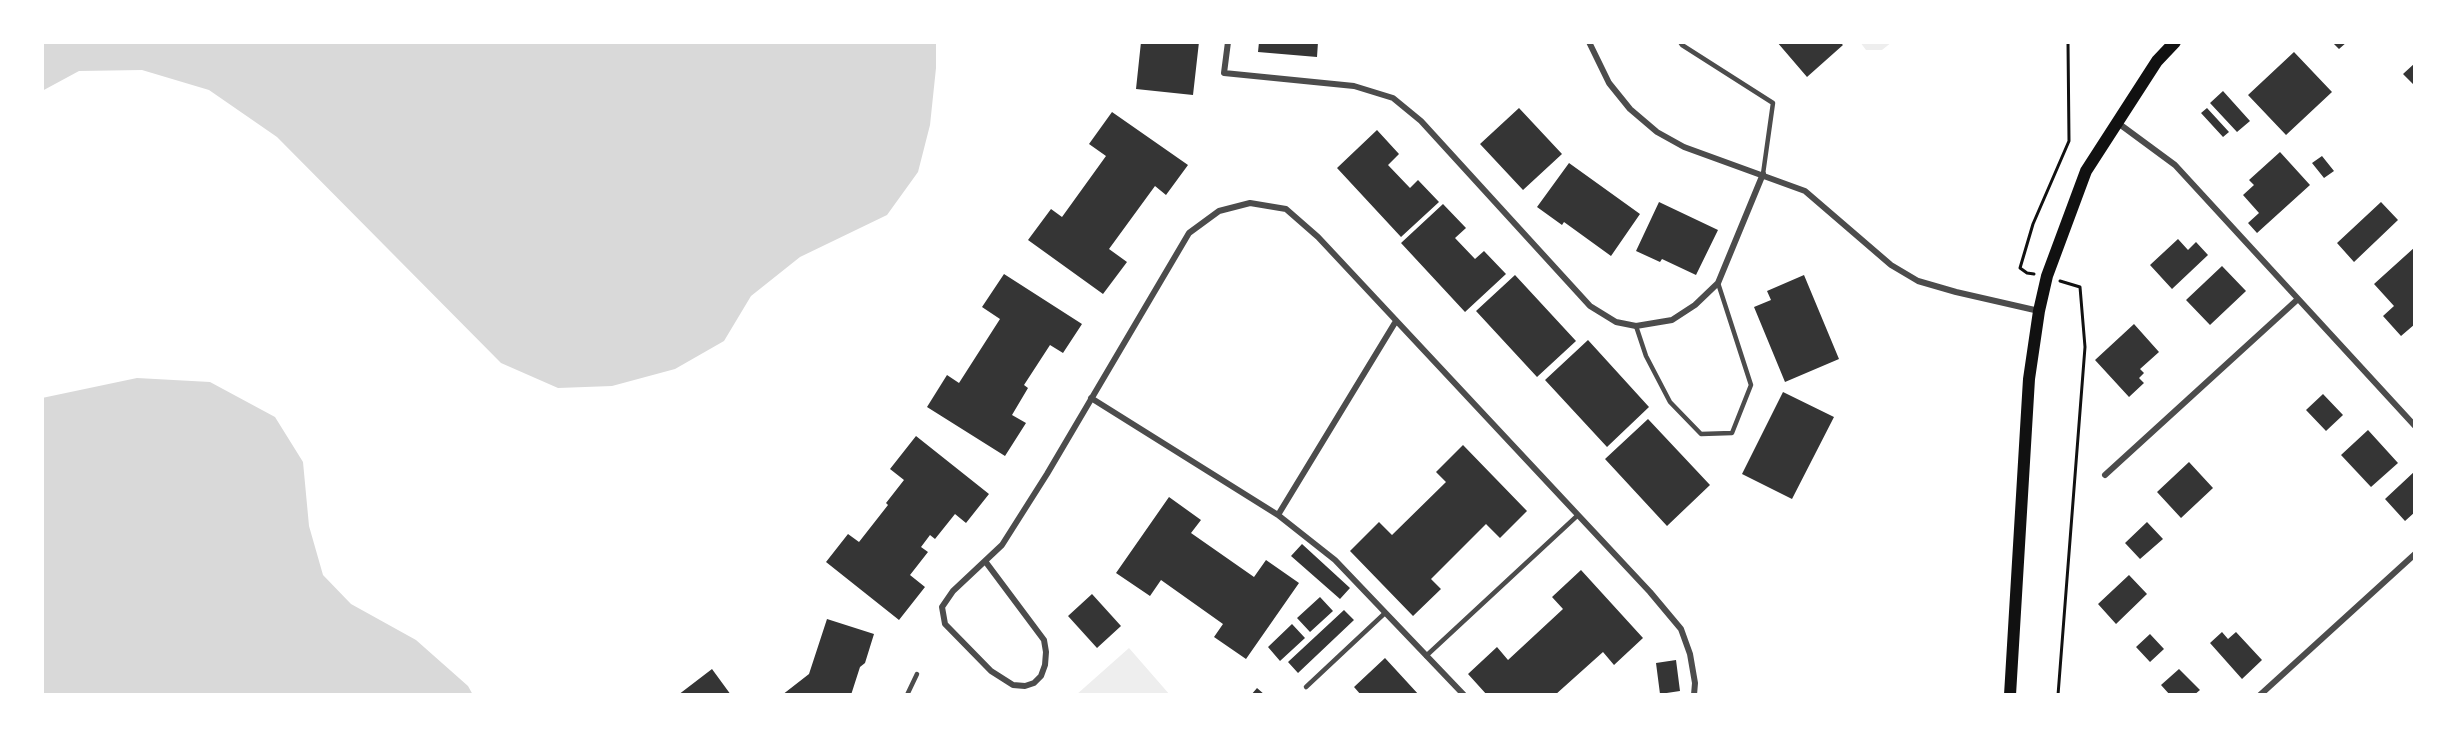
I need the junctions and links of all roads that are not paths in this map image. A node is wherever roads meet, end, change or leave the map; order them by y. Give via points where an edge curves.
1 (1228, 42) edge
2 (1589, 42) edge
3 (1680, 42) edge
4 (2175, 42) edge
5 (2118, 123) junction
6 (1763, 174) junction
7 (1718, 283) junction
8 (2298, 299) junction
9 (2039, 311) junction
10 (1396, 321) junction
11 (1636, 326) junction
12 (1091, 398) junction
13 (2415, 426) edge
14 (2105, 475) dead end
15 (1278, 515) junction
16 (1578, 515) junction
17 (2415, 554) edge
18 (986, 561) junction
19 (1385, 613) junction
20 (1426, 656) junction
21 (917, 674) dead end
22 (1306, 687) dead end
23 (907, 695) edge
24 (1464, 695) edge
25 (1694, 695) edge
26 (2010, 695) edge
27 (2260, 695) edge

1 - 11 street via 1224,73 1354,86 1393,98 1420,121 1590,306 1616,322
2 - 6 street via 1609,83 1630,109 1657,132 1684,147
3 - 6 lane via 1773,103
4 - 5 main road via 2157,62
5 - 8 street via 2175,165
5 - 9 main road via 2086,171 2047,276
6 - 7 street
6 - 9 street via 1805,192 1892,265 1918,281
7 - 11 street via 1672,320
7 - 11 lane via 1751,385 1732,433 1701,434 1670,402 1646,356
8 - 13 street
8 - 14 street
9 - 26 main road via 2029,380
10 - 12 street via 1318,237 1286,209 1250,203 1219,211 1189,233
10 - 15 street
10 - 16 street
12 - 15 street
12 - 18 street via 1002,545
15 - 19 street via 1335,560
16 - 20 lane
16 - 25 street via 1680,629 1690,654
17 - 27 street
18 - 18 street via 953,591 942,607 945,624 990,672 1012,685 1034,683 1045,665 1044,640
19 - 20 street
19 - 22 lane
20 - 24 street
21 - 23 lane

